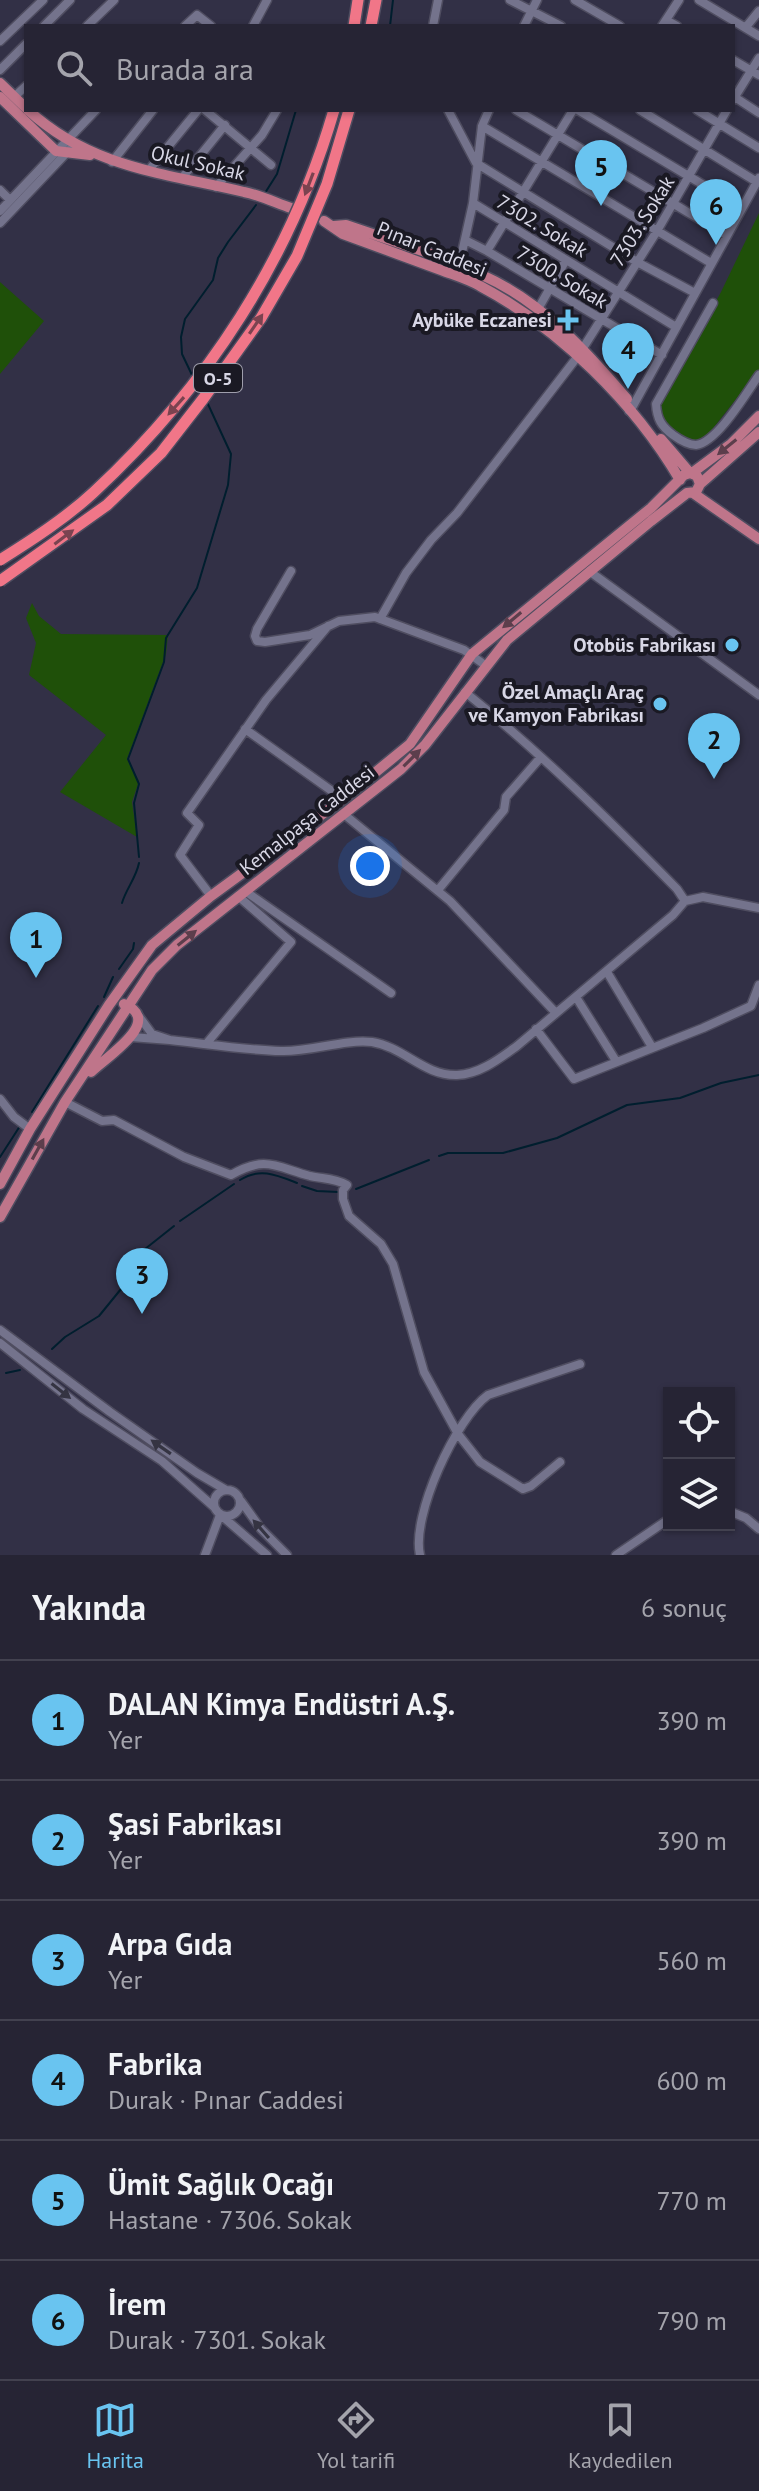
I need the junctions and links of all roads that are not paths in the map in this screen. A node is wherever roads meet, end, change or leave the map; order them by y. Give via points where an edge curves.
1 (43, 0) edge
2 (70, 0) edge
3 (114, 0) edge
4 (267, 0) edge
5 (358, 0) edge
6 (376, 0) edge
7 (438, 0) edge
8 (510, 0) edge
9 (537, 0) edge
10 (575, 0) edge
11 (679, 0) edge
12 (699, 0) edge
13 (531, 11) junction
14 (759, 11) edge
15 (664, 23) edge
16 (46, 24) edge
17 (89, 24) edge
18 (187, 24) edge
19 (208, 24) edge
20 (254, 24) edge
21 (354, 24) edge
22 (371, 24) edge
23 (433, 24) edge
24 (525, 24) edge
25 (557, 24) edge
26 (613, 24) edge
27 (746, 27) junction
28 (759, 36) edge
29 (0, 41) edge
30 (24, 46) edge
31 (759, 58) edge
32 (735, 61) edge
33 (0, 70) edge
34 (755, 73) edge
35 (0, 83) edge
36 (24, 88) edge
37 (0, 97) edge
38 (14, 97) junction
39 (735, 97) edge
40 (735, 99) edge
41 (24, 106) edge
42 (30, 112) edge
43 (94, 112) edge
44 (151, 112) edge
45 (196, 112) edge
46 (208, 112) edge
47 (276, 112) edge
48 (333, 112) edge
49 (348, 112) edge
50 (449, 112) edge
51 (488, 112) edge
52 (520, 112) edge
53 (574, 112) edge
54 (578, 112) edge
55 (643, 112) edge
56 (700, 112) edge
57 (726, 112) edge
58 (759, 113) edge
59 (719, 123) junction
60 (225, 125) junction
61 (482, 126) junction
62 (558, 134) junction
63 (66, 147) junction
64 (252, 147) junction
65 (759, 148) edge
66 (703, 150) junction
67 (541, 161) junction
68 (112, 162) junction
69 (476, 163) junction
70 (271, 165) dead end
71 (149, 170) junction
72 (688, 176) junction
73 (182, 178) junction
74 (758, 180) edge
75 (216, 187) junction
76 (0, 190) edge
77 (522, 190) junction
78 (10, 200) junction
79 (473, 203) junction
80 (672, 204) junction
81 (291, 208) dead end
82 (742, 208) junction
83 (0, 211) edge
84 (504, 222) junction
85 (0, 223) edge
86 (657, 231) junction
87 (726, 235) junction
88 (465, 240) junction
89 (487, 251) junction
90 (566, 260) junction
91 (637, 262) junction
92 (711, 263) junction
93 (459, 266) junction
94 (549, 288) junction
95 (618, 291) junction
96 (695, 293) junction
97 (713, 303) dead end
98 (538, 309) junction
99 (601, 319) junction
100 (676, 327) junction
101 (580, 352) junction
102 (662, 355) junction
103 (759, 375) edge
104 (631, 409) junction
105 (759, 416) edge
106 (759, 432) edge
107 (691, 473) junction
108 (680, 481) junction
109 (695, 489) junction
110 (759, 536) edge
111 (0, 560) edge
112 (291, 571) dead end
113 (589, 571) junction
114 (0, 581) edge
115 (380, 619) junction
116 (328, 626) junction
117 (472, 654) junction
118 (485, 665) junction
119 (465, 692) junction
120 (759, 695) edge
121 (245, 729) junction
122 (541, 757) junction
123 (343, 799) junction
124 (345, 815) junction
125 (438, 890) junction
126 (242, 894) junction
127 (211, 896) junction
128 (685, 901) junction
129 (759, 908) edge
130 (607, 972) junction
131 (759, 985) edge
132 (391, 993) dead end
133 (576, 997) junction
134 (129, 1006) junction
135 (107, 1010) junction
136 (556, 1013) junction
137 (137, 1015) junction
138 (536, 1029) junction
139 (109, 1036) junction
140 (129, 1038) junction
141 (170, 1040) junction
142 (207, 1043) junction
143 (652, 1047) junction
144 (616, 1061) junction
145 (78, 1084) junction
146 (0, 1099) edge
147 (65, 1102) junction
148 (30, 1129) junction
149 (0, 1184) edge
150 (0, 1217) edge
151 (0, 1330) edge
152 (0, 1343) edge
153 (580, 1364) dead end
154 (458, 1434) junction
155 (560, 1462) dead end
156 (226, 1490) junction
157 (240, 1499) junction
158 (218, 1513) junction
159 (735, 1513) edge
160 (663, 1523) edge
161 (759, 1529) edge
162 (205, 1555) edge
163 (267, 1555) edge
164 (287, 1555) edge
165 (420, 1555) edge
166 (616, 1555) edge

1 - 29 street
2 - 16 street
3 - 17 street
4 - 20 street
5 - 21 highway
6 - 22 highway
7 - 23 street
8 - 13 street
9 - 13 street
10 - 26 street
11 - 15 street
12 - 27 street
13 - 24 street
13 - 25 street
14 - 27 street
18 - 19 street via 197,15
27 - 28 street
30 - 33 street
31 - 34 street
32 - 34 street
34 - 39 street
35 - 38 main road, Okul Sokak
36 - 38 street
37 - 63 main road, Okul Sokak
38 - 41 main road, Okul Sokak
40 - 58 street
42 - 63 main road, Okul Sokak
43 - 63 street
44 - 68 street
45 - 71 street
46 - 60 street
47 - 64 street
48 -> 111 highway, O-5, bridge via 282,247 245,313 191,389 92,494
114 -> 49 highway, O-5, bridge via 107,505 161,453 203,399 297,256 327,184
50 - 69 street
51 - 61 street
52 - 62 street
53 - 62 street
54 - 72 street
55 - 66 street
56 - 59 street
57 - 59 street, 7303. Sokak
59 - 65 street
59 - 66 street, 7303. Sokak
60 - 64 street
60 - 73 street
61 - 67 street
61 - 69 street
62 - 67 street
62 - 80 street
63 - 68 main road, Okul Sokak
63 - 78 street
63 - 85 street
64 - 70 street
64 - 75 street
66 - 72 street, 7303. Sokak
66 - 74 street
67 - 77 street
67 - 86 street
68 - 71 main road, Okul Sokak
69 - 77 street
69 - 79 street
71 - 73 main road, Okul Sokak
72 - 80 street, 7303. Sokak
72 - 82 street
73 - 75 main road, Okul Sokak
74 - 82 street
75 - 81 main road, Okul Sokak
76 - 78 street
77 - 84 street
77 - 91 street
78 - 83 street
79 - 84 street, 7302. Sokak
79 - 88 street
80 - 86 street, 7303. Sokak
80 - 87 street
82 - 87 street
84 - 89 street
84 - 90 street, 7302. Sokak
86 - 91 street, 7303. Sokak
86 - 92 street
87 - 92 street
88 - 89 street, 7300. Sokak
88 - 93 street
89 - 94 street, 7300. Sokak
90 - 94 street
90 - 95 street, 7302. Sokak
91 - 95 street, 7303. Sokak
91 - 96 street
92 - 96 street
93 - 98 main road, Pınar Caddesi via 486,276
93 - 101 main road, Pınar Caddesi via 346,225 329,224 479,285
94 - 98 street
94 - 99 street, 7300. Sokak
95 - 99 street, 7303. Sokak
95 - 100 street, 7302. Sokak
96 - 100 street
97 - 103 street via 656,404 657,418 683,442 697,445 712,438
98 - 101 main road, Pınar Caddesi
99 - 101 street, 7303. Sokak
99 - 102 street, 7300. Sokak
100 - 102 street
101 - 104 main road, Pınar Caddesi
101 - 115 street, 7303. Sokak via 414,562
102 - 104 street
104 - 107 main road
104 - 108 main road, Pınar Caddesi
105 -> 107 main road, Kemalpaşa Caddesi
106 - 109 main road, Kemalpaşa Caddesi
107 - 108 main road, Kemalpaşa Caddesi
107 - 109 main road via 698,477
108 - 109 main road via 680,488
108 -> 117 main road, Kemalpaşa Caddesi
109 - 110 main road
109 - 113 main road, Kemalpaşa Caddesi
112 - 116 street via 257,629 257,641 310,635
113 - 118 main road, Kemalpaşa Caddesi via 533,616
113 - 120 street
115 - 116 street
115 - 117 street
116 - 121 street
117 - 118 street
117 - 123 main road, Kemalpaşa Caddesi via 410,744
118 - 119 main road, Kemalpaşa Caddesi
119 - 122 street
124 -> 119 main road, Kemalpaşa Caddesi via 425,745
121 - 123 street
121 - 127 street via 187,813 199,825 180,855
122 - 125 street
122 - 128 street
123 - 127 main road, Kemalpaşa Caddesi
124 - 125 street
124 - 126 main road, Kemalpaşa Caddesi
125 - 136 street
126 - 132 street
134 -> 126 main road, Kemalpaşa Caddesi via 169,953
126 - 142 street via 291,942
127 - 135 main road, Kemalpaşa Caddesi via 152,945
128 - 129 street via 703,897
128 - 130 street
130 - 133 street
130 - 143 street
131 - 143 street via 751,1006
133 - 136 street
133 - 144 street
134 - 135 main road
134 - 137 main road
134 - 139 main road, Kemalpaşa Caddesi
135 - 139 main road via 103,1026
135 - 148 main road, Kemalpaşa Caddesi
136 - 138 street
137 - 140 main road via 138,1027
137 - 141 street via 152,1034
138 - 142 street via 496,1061 460,1075 433,1072 384,1044 283,1051
138 - 144 street via 574,1079
139 - 140 main road
139 - 145 main road, Kemalpaşa Caddesi
140 - 141 street
140 - 145 main road
141 - 142 street
143 - 144 street
145 - 147 main road, Kemalpaşa Caddesi
146 - 148 street
150 -> 147 main road, Kemalpaşa Caddesi
147 - 154 street via 231,1175 270,1162 347,1185 343,1199 349,1216 381,1244 393,1264 424,1372
148 - 149 main road, Kemalpaşa Caddesi
156 -> 151 street
152 -> 158 street via 83,1409 162,1461
153 - 154 street via 488,1395
154 - 155 street via 480,1462 523,1489
154 - 165 street via 429,1490 418,1538
156 - 157 street
156 - 158 street via 216,1496
157 - 158 street via 238,1511 230,1516
164 -> 157 street
158 - 162 street
158 - 163 street
159 - 161 street
160 - 166 street

